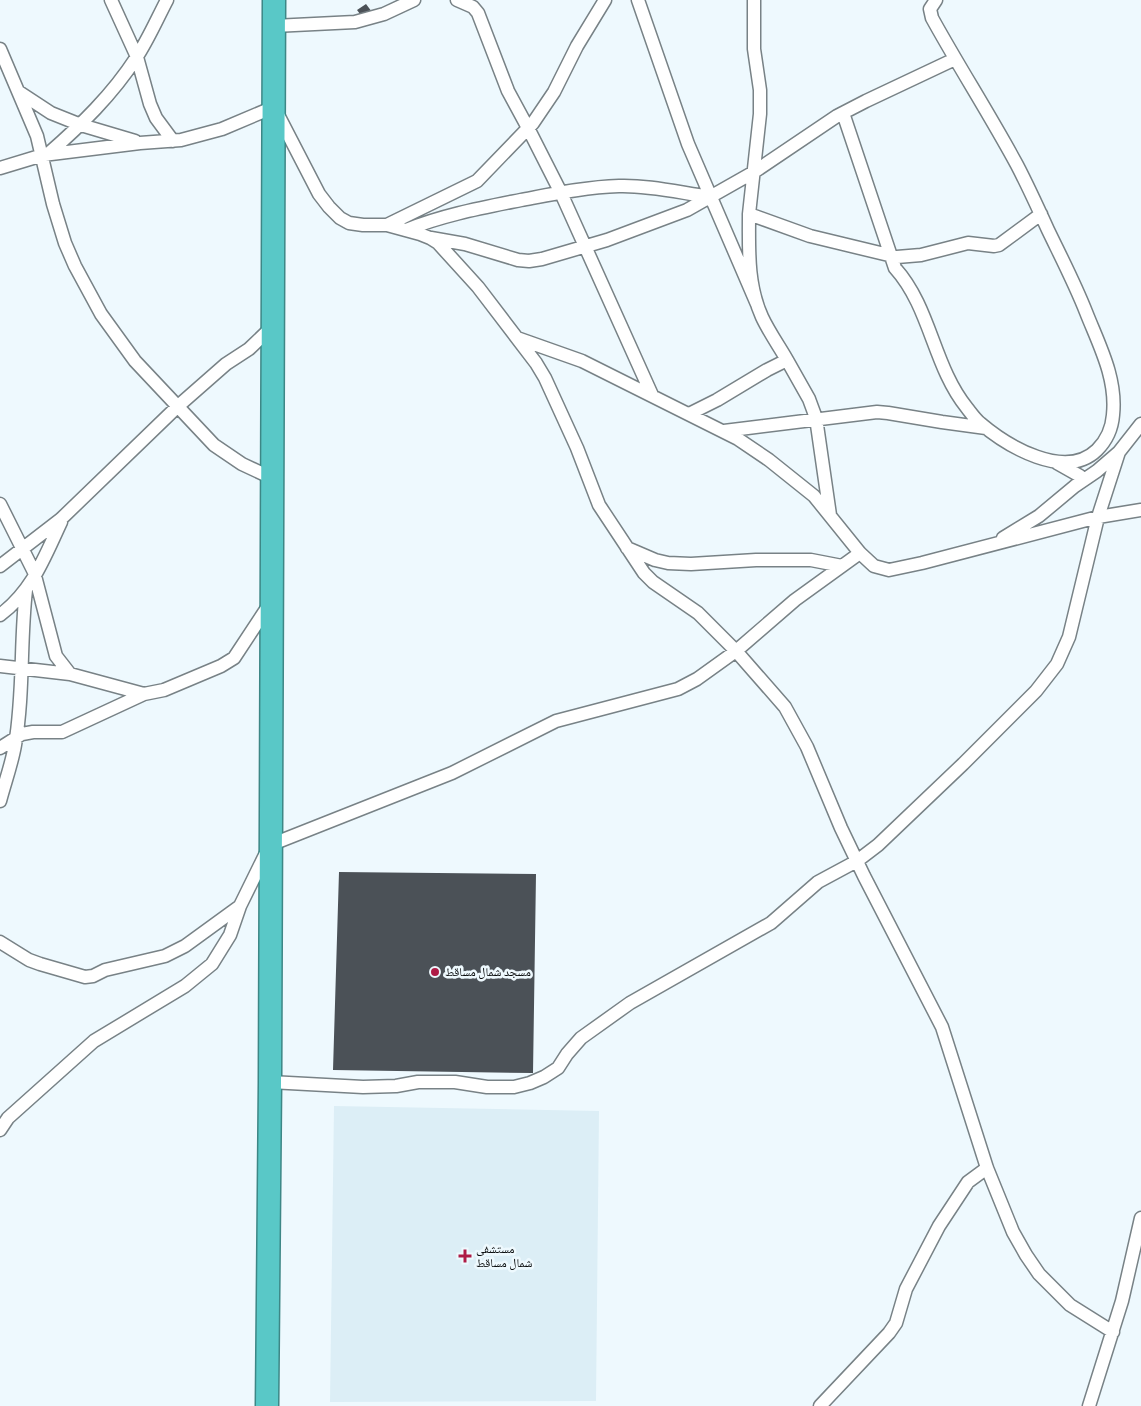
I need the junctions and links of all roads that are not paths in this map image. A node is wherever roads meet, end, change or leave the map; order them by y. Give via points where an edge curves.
1 (111, 0) edge
2 (167, 0) edge
3 (274, 0) edge
4 (414, 0) edge
5 (457, 0) edge
6 (604, 0) edge
7 (616, 0) edge
8 (638, 0) edge
9 (754, 0) edge
10 (936, 0) edge
11 (596, 15) junction
12 (274, 26) junction
13 (0, 49) edge
14 (137, 57) junction
15 (954, 59) junction
16 (19, 92) junction
17 (274, 107) junction
18 (843, 113) junction
19 (81, 125) junction
20 (528, 128) junction
21 (173, 141) junction
22 (140, 143) junction
23 (46, 155) junction
24 (3, 166) edge
25 (754, 172) junction
26 (561, 193) junction
27 (711, 197) junction
28 (750, 214) junction
29 (1040, 214) junction
30 (387, 225) junction
31 (406, 230) junction
32 (430, 238) junction
33 (585, 246) junction
34 (891, 256) junction
35 (757, 304) junction
36 (273, 326) junction
37 (516, 337) junction
38 (787, 360) junction
39 (652, 395) junction
40 (177, 407) junction
41 (689, 414) junction
42 (817, 421) junction
43 (1141, 424) edge
44 (986, 428) junction
45 (723, 432) junction
46 (1119, 452) junction
47 (1092, 455) junction
48 (1057, 463) junction
49 (272, 478) junction
50 (1077, 481) junction
51 (0, 504) edge
52 (1139, 511) edge
53 (64, 516) junction
54 (830, 516) junction
55 (1098, 517) junction
56 (993, 544) junction
57 (23, 548) junction
58 (627, 548) junction
59 (860, 553) junction
60 (1, 564) edge
61 (842, 566) junction
62 (35, 576) junction
63 (26, 590) junction
64 (271, 603) junction
65 (0, 615) edge
66 (736, 651) junction
67 (0, 666) edge
68 (22, 668) junction
69 (70, 674) junction
70 (144, 694) junction
71 (16, 738) junction
72 (0, 748) edge
73 (0, 801) edge
74 (270, 845) junction
75 (857, 861) junction
76 (240, 906) junction
77 (0, 942) edge
78 (270, 1082) junction
79 (0, 1130) edge
80 (987, 1168) junction
81 (1141, 1218) edge
82 (1113, 1332) junction
83 (270, 1402) edge
84 (823, 1404) edge
85 (1089, 1406) edge

1 - 14 street
2 - 14 street
3 - 12 highway
4 - 12 street via 384,14 355,22
5 - 20 street via 474,7 478,14 508,91
6 - 11 street
7 - 11 street
8 - 27 street via 688,144
9 - 25 street via 754,49 760,114
10 - 15 street via 930,9 932,18
11 - 20 street via 554,92
12 - 17 highway
13 - 16 street
14 - 19 street
14 - 21 street via 156,118
15 - 18 street
15 - 29 street via 1017,165
16 - 19 street via 51,113
16 - 23 street
17 - 21 street via 222,129
17 - 30 street via 329,208 350,223
17 - 36 highway
18 - 25 street
18 - 34 street
19 - 22 street
19 - 23 street
20 - 26 street
20 - 30 street via 477,181
21 - 22 street
22 - 23 street
23 - 24 street
23 - 40 street via 50,188 65,243 84,283 135,362
25 - 27 street
25 - 28 street
26 - 27 street via 620,186
26 - 31 street via 432,220
26 - 33 street
27 - 33 street via 671,217
27 - 35 street
28 - 34 street via 810,236
28 - 35 street via 751,276
29 - 34 street via 1000,245 968,243 921,255
29 - 47 street via 1081,297 1109,372 1113,392 1111,429
30 - 31 street
31 - 32 street
32 - 33 street via 529,261
32 - 37 street via 478,287
33 - 39 street
34 - 44 street via 895,268 916,298 954,390
35 - 38 street
36 - 40 street
36 - 49 highway
37 - 39 street via 582,361
37 - 58 street via 545,378 599,505
38 - 41 street
38 - 42 street via 809,399
39 - 41 street
40 - 49 street via 222,452
40 - 53 street
41 - 45 street
42 - 44 street via 888,412
42 - 45 street
42 - 54 street
43 - 46 street
44 - 48 street via 1036,457
45 - 54 street via 769,460 814,496
46 - 50 street via 1097,471
46 - 55 street
47 - 48 street via 1082,460
47 - 50 street
48 - 50 street
49 - 64 highway
50 - 56 street via 1038,516
51 - 57 street
52 - 55 street
53 - 57 street
53 - 62 street
54 - 59 street
55 - 56 street
55 - 75 street via 1069,637 1057,664 1036,691 983,744 878,845
56 - 59 street via 889,570 874,566
57 - 60 street
57 - 62 street
58 - 61 street via 655,560 691,564 810,560
58 - 66 street via 648,578 698,613
59 - 61 street
61 - 66 street via 795,600
62 - 63 street
62 - 69 street via 56,656
63 - 65 street
63 - 68 street
64 - 70 street via 234,658 164,690
64 - 74 highway
66 - 74 street via 698,679 678,689 556,721 452,773
66 - 75 street via 793,720
67 - 68 street
68 - 69 street
68 - 71 street
69 - 70 street
70 - 71 street via 62,732 34,732
71 - 72 street
71 - 73 street
74 - 76 street
74 - 78 highway
75 - 78 street via 818,882 771,923 630,1003 581,1038 558,1068 530,1083 514,1087 487,1087 455,1082 418,1082 363,1087
75 - 80 street via 942,1026
76 - 77 street via 185,946 165,956 105,970 93,976 85,977 29,960
76 - 79 street via 230,935 212,964 186,986 94,1041 8,1118
78 - 83 highway
80 - 82 street via 1013,1232 1035,1269 1070,1305
80 - 84 street via 968,1182 939,1226 906,1289 896,1323
81 - 82 street
82 - 85 street

